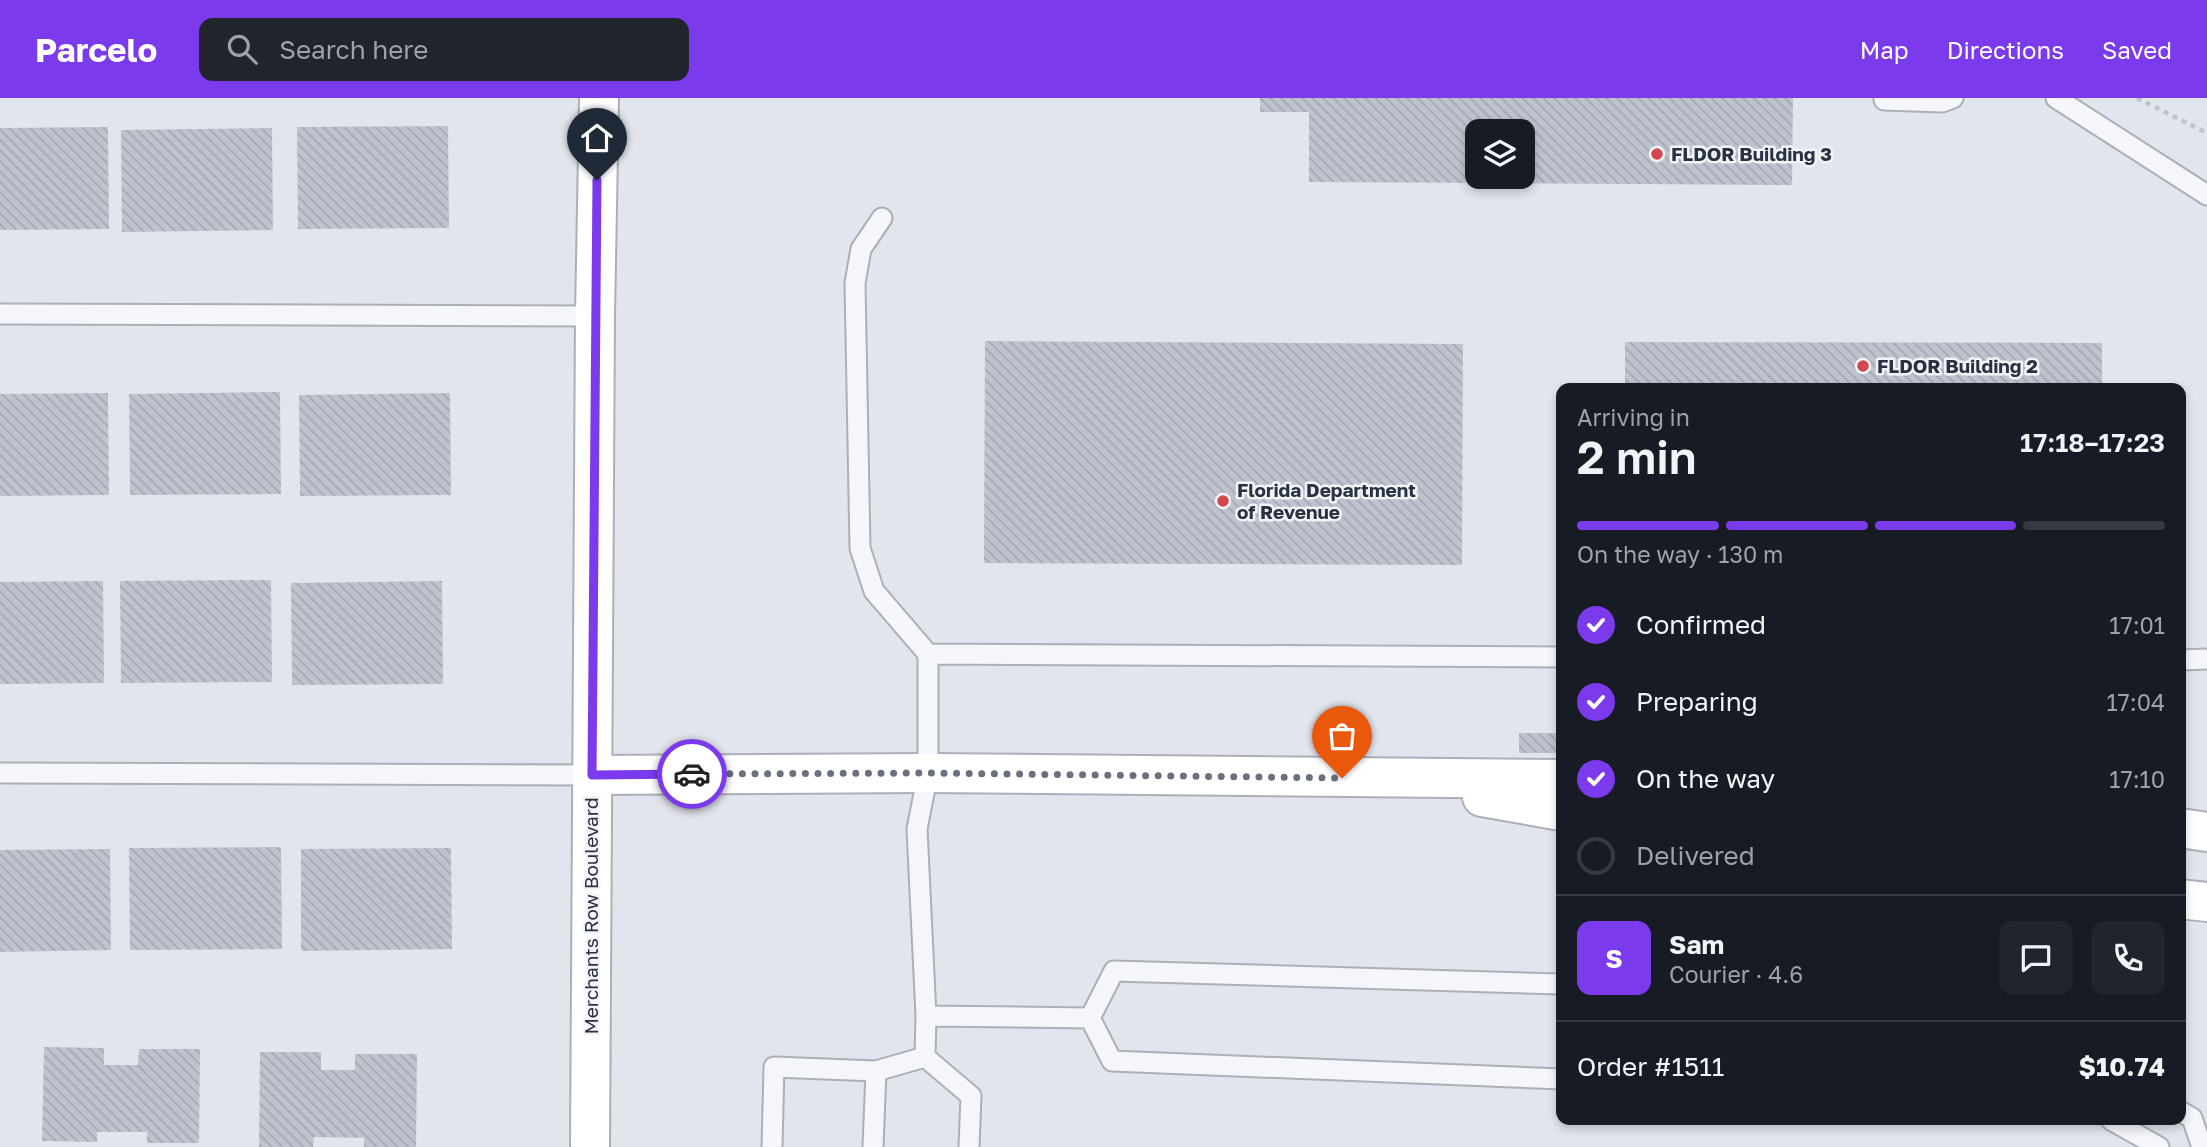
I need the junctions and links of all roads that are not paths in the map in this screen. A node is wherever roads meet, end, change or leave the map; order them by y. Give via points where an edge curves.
1 (599, 98) edge
2 (1953, 98) edge
3 (2056, 98) edge
4 (1884, 100) dead end
5 (2207, 195) edge
6 (882, 218) dead end
7 (0, 314) edge
8 (595, 316) junction
9 (928, 654) junction
10 (1556, 657) edge
11 (2207, 659) edge
12 (2186, 660) edge
13 (0, 773) edge
14 (928, 773) junction
15 (592, 775) junction
16 (1369, 778) junction
17 (1556, 779) edge
18 (1556, 810) edge
19 (2186, 829) edge
20 (2207, 832) edge
21 (2186, 900) edge
22 (2207, 902) edge
23 (1556, 984) edge
24 (926, 1016) junction
25 (1090, 1018) junction
26 (925, 1057) junction
27 (876, 1071) junction
28 (1556, 1079) edge
29 (2186, 1114) edge
30 (2120, 1125) edge
31 (590, 1147) edge
32 (772, 1147) edge
33 (873, 1147) edge
34 (969, 1147) edge
35 (2159, 1147) edge
36 (2202, 1147) edge

1 - 8 street, Merchants Row Boulevard
2 - 4 lane via 1942,102
3 - 5 lane
6 - 9 lane via 861,249 855,283 859,548 874,591
7 - 8 lane
8 - 15 street, Merchants Row Boulevard
9 - 10 lane
9 - 14 lane
11 - 12 lane
13 - 15 lane
14 - 15 street
14 - 16 street
14 - 24 lane via 917,829
15 - 31 street, Merchants Row Boulevard
16 - 17 street
16 - 18 street
19 - 20 street
21 - 22 street
23 - 25 lane via 1114,971
24 - 25 lane
24 - 26 lane
25 - 28 lane via 1112,1061
26 - 27 lane
26 - 34 lane via 971,1096
27 - 32 lane via 774,1067
27 - 33 lane
29 - 36 lane via 2192,1118
30 - 35 lane

